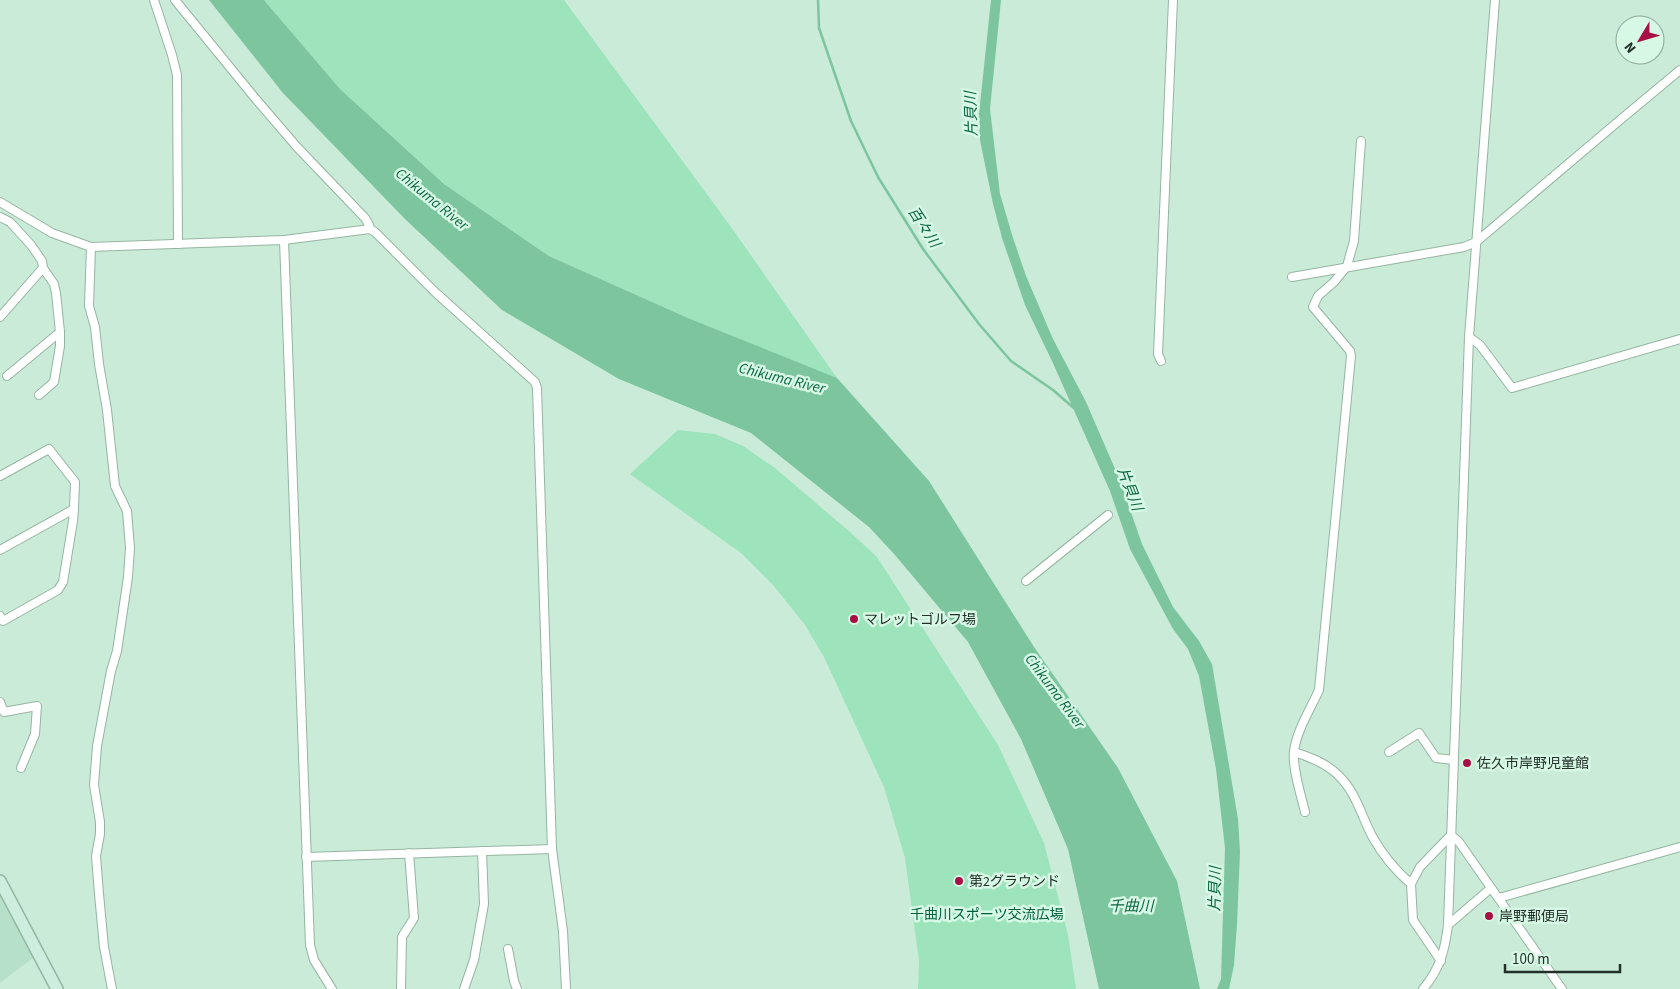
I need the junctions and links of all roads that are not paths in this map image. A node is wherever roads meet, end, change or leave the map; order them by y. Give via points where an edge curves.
1 (154, 0) edge
2 (175, 0) edge
3 (1173, 0) edge
4 (1495, 0) edge
5 (1680, 70) edge
6 (1361, 140) dead end
7 (0, 202) edge
8 (0, 217) edge
9 (370, 229) junction
10 (284, 240) junction
11 (1476, 242) junction
12 (178, 244) junction
13 (91, 247) junction
14 (1346, 266) junction
15 (43, 268) junction
16 (1292, 277) dead end
17 (0, 317) edge
18 (60, 332) junction
19 (1469, 337) junction
20 (1680, 339) edge
21 (1161, 361) dead end
22 (7, 376) dead end
23 (39, 395) dead end
24 (0, 476) edge
25 (74, 509) junction
26 (1108, 515) dead end
27 (1, 547) edge
28 (1026, 581) dead end
29 (0, 616) edge
30 (0, 702) edge
31 (1294, 752) junction
32 (1389, 752) dead end
33 (1454, 760) junction
34 (21, 768) dead end
35 (1305, 812) dead end
36 (1451, 835) junction
37 (1680, 847) edge
38 (552, 849) junction
39 (482, 851) junction
40 (409, 853) junction
41 (306, 857) junction
42 (0, 881) edge
43 (1412, 884) junction
44 (1492, 888) junction
45 (1499, 898) junction
46 (1448, 925) junction
47 (508, 949) dead end
48 (1441, 961) junction
49 (329, 988) edge
50 (57, 989) edge
51 (112, 989) edge
52 (401, 989) edge
53 (464, 989) edge
54 (517, 989) edge
55 (566, 989) edge
56 (1423, 989) edge
57 (1562, 989) edge

1 - 12 street via 177,75
2 - 9 street via 297,147 365,218
3 - 21 street via 1158,354
4 - 11 street
5 - 11 street
6 - 14 street via 1354,240
7 - 13 street via 52,233
8 - 15 street via 10,222 31,245
9 - 10 street
9 - 38 street via 535,382 537,388
10 - 12 street
10 - 41 street
11 - 14 street via 1464,247
11 - 19 street
12 - 13 street
13 - 51 street via 89,306 108,410 115,486 127,511 130,548 117,651 97,746 94,785 100,822 96,856 98,894
14 - 16 street
14 - 31 street via 1318,296 1313,307 1351,356 1319,690 1300,729
15 - 17 street
15 - 18 street via 54,284
18 - 22 street
18 - 23 street via 54,382
19 - 20 street via 1480,345 1512,388
19 - 33 street
24 - 25 street via 49,449 75,482
25 - 27 street
25 - 29 street via 61,587 3,621
26 - 28 street
30 - 34 street via 4,712 37,706 35,734
31 - 35 street
31 - 43 street via 1318,761 1348,786 1372,836 1400,875
32 - 33 street via 1419,733 1436,758
33 - 36 street
36 - 43 street via 1420,867
36 - 44 street
36 - 46 street
37 - 45 street
38 - 39 street
38 - 55 street via 563,931
39 - 40 street
39 - 53 street via 484,904 474,960
40 - 41 street
40 - 52 street via 414,918 402,937
41 - 49 street via 311,952
42 - 50 main road
43 - 48 street via 1413,920
44 - 45 street
44 - 46 street
45 - 57 street
46 - 48 street
47 - 54 street
48 - 56 street

